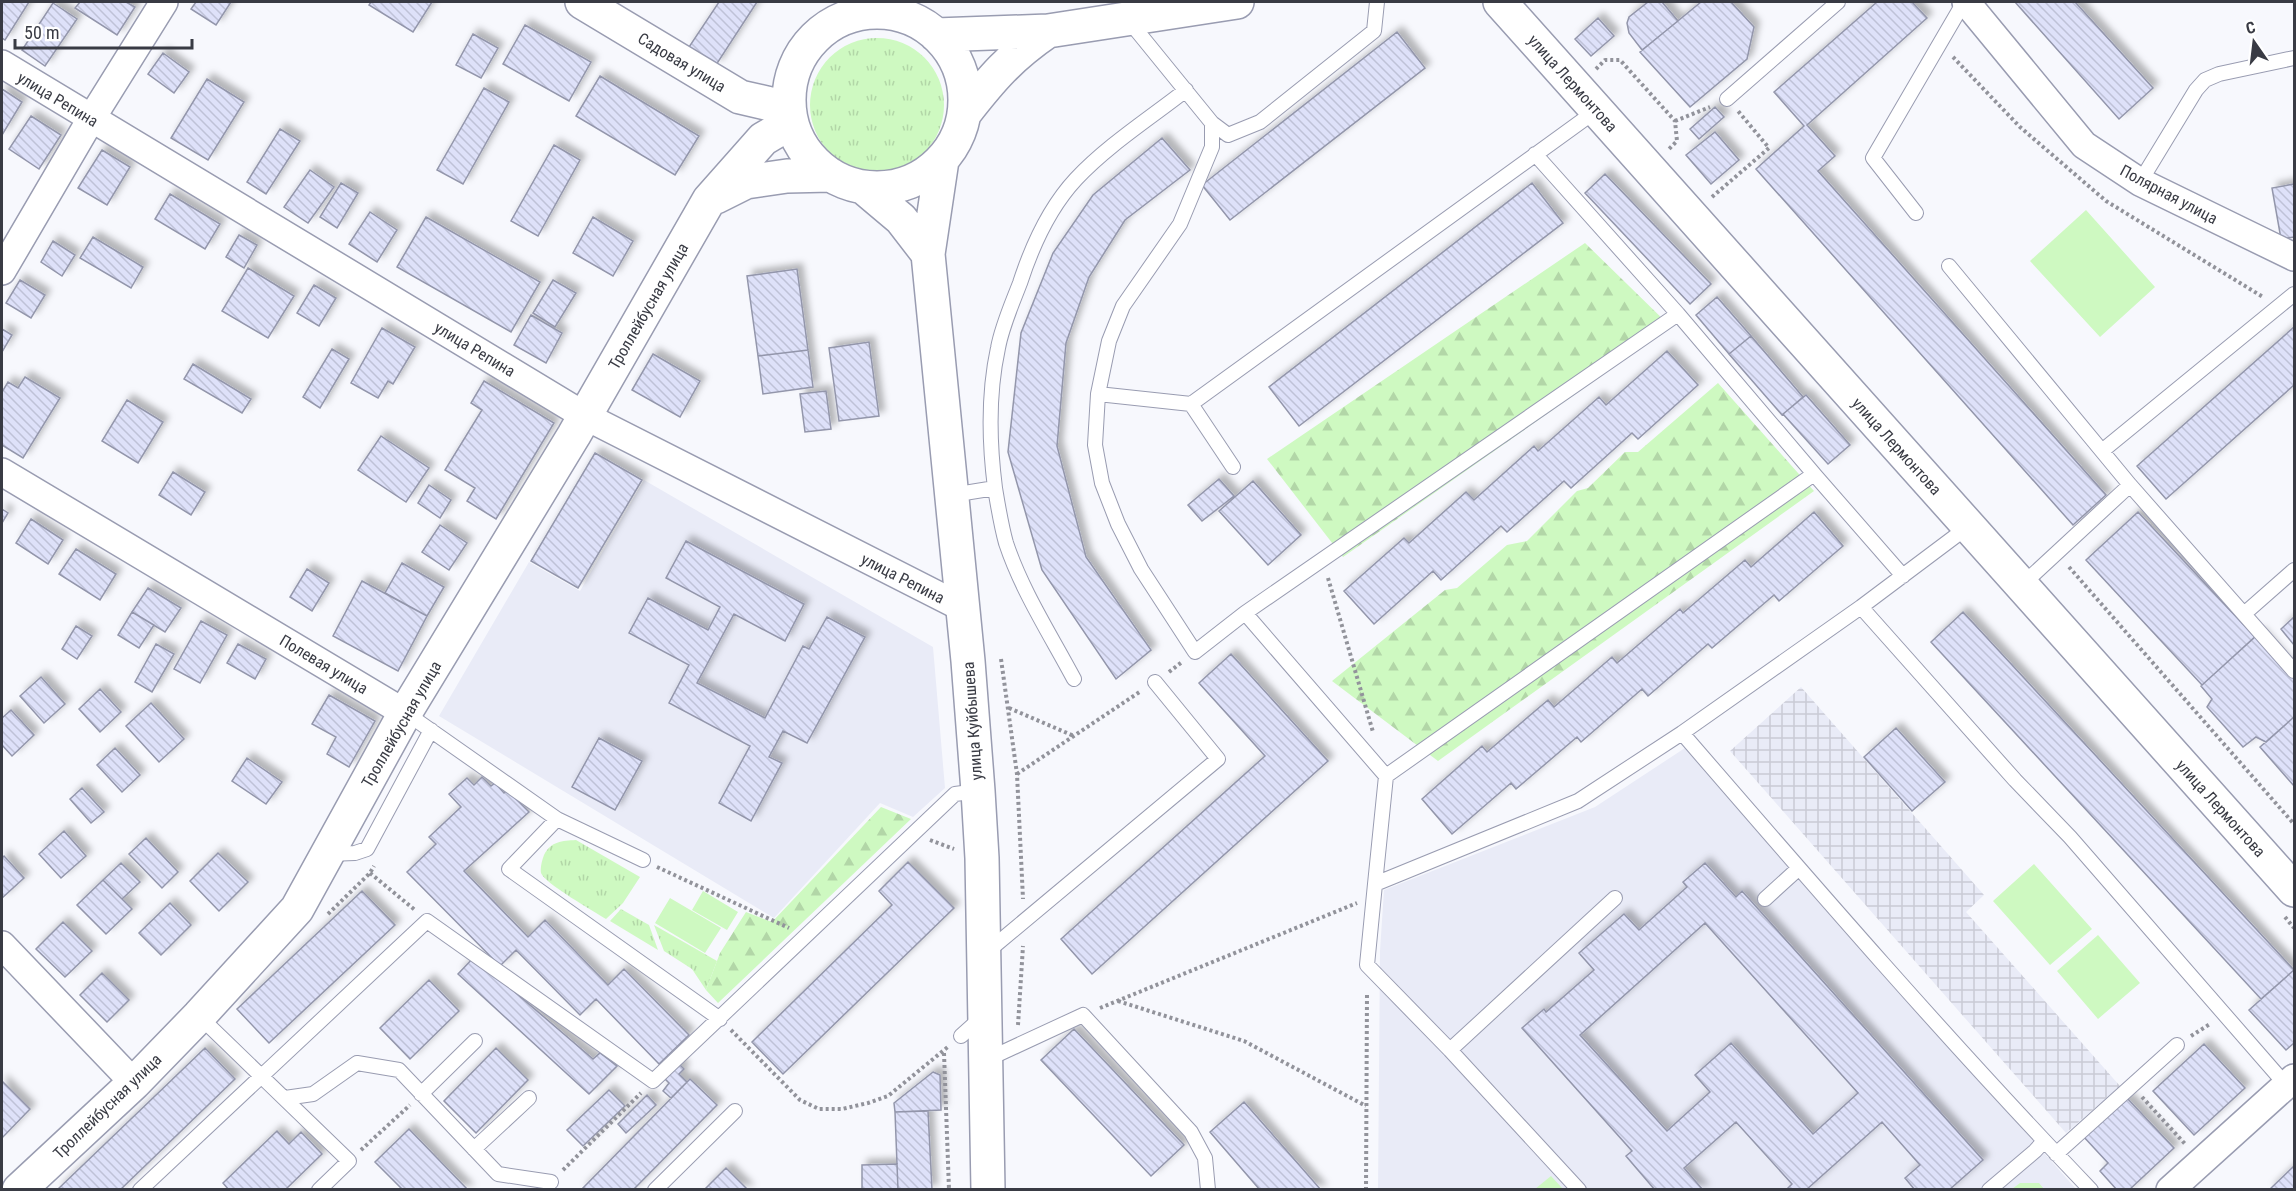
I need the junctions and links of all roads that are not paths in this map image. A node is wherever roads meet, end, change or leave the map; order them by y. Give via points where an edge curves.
1 (164, 2) edge
2 (582, 2) edge
3 (1238, 2) edge
4 (1377, 2) edge
5 (1500, 2) edge
6 (1838, 2) edge
7 (1965, 2) edge
8 (832, 15) edge
9 (1127, 19) junction
10 (923, 21) edge
11 (1048, 31) junction
12 (2295, 58) edge
13 (2, 64) edge
14 (1186, 90) junction
15 (1727, 99) road end
16 (1597, 110) junction
17 (964, 114) junction
18 (789, 116) junction
19 (91, 119) junction
20 (1212, 123) junction
21 (1535, 154) junction
22 (942, 160) junction
23 (831, 176) junction
24 (2140, 182) junction
25 (863, 187) junction
26 (709, 200) junction
27 (1916, 213) dead end
28 (928, 254) junction
29 (2295, 257) edge
30 (1949, 266) dead end
31 (2, 272) edge
32 (2295, 294) edge
33 (1678, 314) junction
34 (1098, 394) junction
35 (1191, 404) junction
36 (585, 416) junction
37 (2102, 451) junction
38 (1233, 467) dead end
39 (2, 472) edge
40 (1814, 474) junction
41 (2130, 485) junction
42 (995, 488) junction
43 (952, 495) junction
44 (1969, 526) junction
45 (2295, 570) edge
46 (1903, 576) junction
47 (2022, 585) junction
48 (1861, 607) junction
49 (963, 608) junction
50 (1245, 613) junction
51 (2244, 614) junction
52 (2295, 671) edge
53 (1074, 678) dead end
54 (1155, 682) road end
55 (418, 722) junction
56 (1682, 733) junction
57 (1386, 776) junction
58 (978, 791) junction
59 (557, 819) junction
60 (643, 860) road end
61 (1798, 868) junction
62 (1374, 890) junction
63 (2295, 890) edge
64 (1615, 897) dead end
65 (1765, 899) dead end
66 (2, 945) edge
67 (984, 956) junction
68 (199, 1016) junction
69 (720, 1019) junction
70 (475, 1041) dead end
71 (2177, 1045) road end
72 (1450, 1050) junction
73 (984, 1061) junction
74 (262, 1075) junction
75 (2290, 1081) edge
76 (134, 1083) junction
77 (421, 1094) junction
78 (285, 1098) junction
79 (530, 1098) dead end
80 (735, 1111) dead end
81 (2044, 1141) junction
82 (474, 1149) junction
83 (2056, 1154) junction
84 (2, 1181) edge
85 (551, 1182) road end
86 (9, 1190) edge
87 (19, 1190) edge
88 (140, 1190) edge
89 (319, 1190) edge
90 (655, 1190) edge
91 (988, 1190) edge
92 (1208, 1190) edge
93 (1579, 1190) edge
94 (1989, 1190) edge
95 (2091, 1190) edge
96 (2170, 1190) edge

1 - 19 street
2 - 18 main road, Садовая улица via 740,97
3 - 9 main road
4 - 20 lane via 1374,31 1260,122 1228,135
5 - 16 main road, улица Лермонтова
6 - 15 lane
7 - 24 street, Полярная улица via 2084,145
7 - 27 lane via 1873,158
8 - 10 main road via 848,17 874,12
8 - 18 main road via 794,70 789,87
9 - 11 main road
9 - 14 lane
10 - 11 main road
10 - 17 main road via 948,48 962,79
11 - 17 main road via 992,77
12 - 24 lane via 2205,80
13 - 19 street, улица Репина
14 - 20 lane
14 - 42 lane via 1075,180 1045,222 998,346 991,403 990,451
16 - 21 lane
16 - 44 main road, улица Лермонтова
17 - 22 main road
18 - 23 main road via 806,153
18 - 26 main road, Троллейбусная улица
19 - 31 street
19 - 36 street, улица Репина
20 - 34 lane via 1212,147 1180,224 1123,306 1109,341
21 - 33 lane
21 - 35 lane
22 - 25 main road via 898,186
22 - 28 main road, улица Куйбышева
23 - 25 main road
23 - 26 main road via 787,176 746,182
24 - 29 street, Полярная улица
25 - 28 main road via 901,219
26 - 36 main road, Троллейбусная улица
28 - 43 main road, улица Куйбышева
30 - 37 lane
32 - 37 lane
33 - 40 lane
33 - 50 lane
34 - 35 lane
34 - 50 lane via 1095,445 1102,483 1141,569 1195,652
35 - 38 lane
36 - 49 street, улица Репина
36 - 55 main road, Троллейбусная улица
37 - 41 lane
39 - 55 street, Полевая улица
40 - 46 lane
40 - 57 lane
41 - 47 lane
41 - 51 lane
42 - 43 lane
42 - 53 lane via 1014,565
43 - 49 main road, улица Куйбышева
44 - 46 lane
44 - 47 main road, улица Лермонтова
45 - 51 lane
46 - 48 lane
47 - 63 main road, улица Лермонтова
48 - 56 lane
48 - 75 lane via 2225,1015
49 - 58 main road, улица Куйбышева
50 - 57 lane
51 - 52 lane
54 - 67 lane via 1218,759
55 - 59 lane, Полевая улица
55 - 68 main road, Троллейбусная улица via 328,854 297,909
56 - 61 lane
56 - 62 lane via 1578,801
57 - 62 lane
58 - 67 main road, улица Куйбышева
58 - 69 lane via 955,794
59 - 60 lane, Полевая улица
59 - 69 lane via 509,869
61 - 65 lane
61 - 81 lane
62 - 72 lane via 1367,965
64 - 72 lane
66 - 76 street
67 - 73 main road, улица Куйбышева via 973,1025
68 - 74 lane
68 - 76 main road, Троллейбусная улица
69 - 74 lane via 653,1080 427,921
70 - 77 lane
71 - 83 lane
72 - 93 lane
73 - 91 main road, улица Куйбышева
73 - 92 lane via 1083,1015 1191,1132 1205,1158
74 - 78 lane
74 - 88 lane
75 - 96 street
76 - 87 main road, Троллейбусная улица
77 - 78 lane via 399,1070 357,1063 313,1094
77 - 82 lane
78 - 89 lane via 349,1161
79 - 82 lane
80 - 90 lane
81 - 83 lane
81 - 94 lane
82 - 85 lane via 498,1174
83 - 95 lane
84 - 86 street

